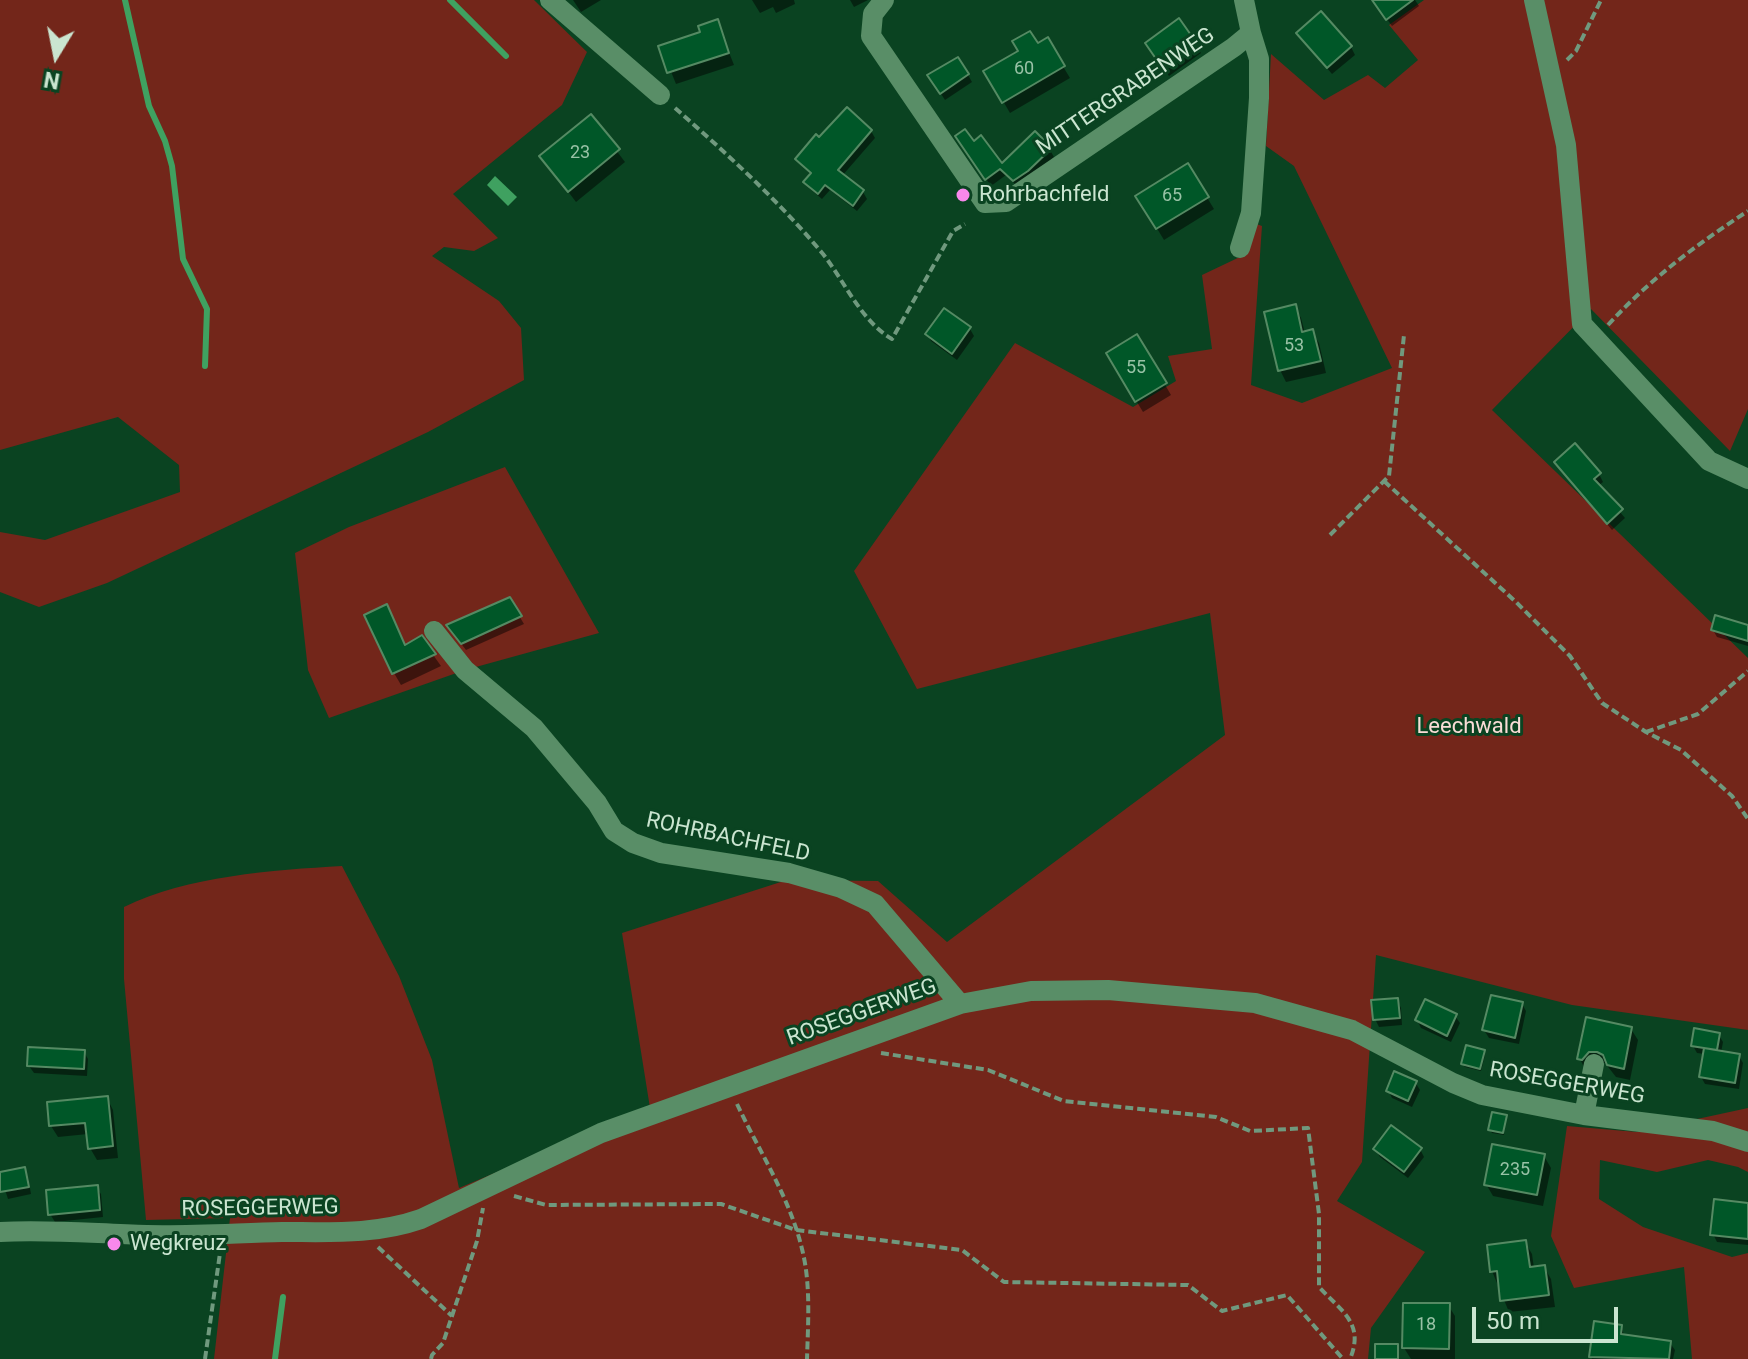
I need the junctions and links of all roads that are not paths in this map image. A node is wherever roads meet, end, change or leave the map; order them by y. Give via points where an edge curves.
1 (550, 0) edge
2 (884, 0) edge
3 (1244, 0) edge
4 (1534, 0) edge
5 (1251, 33) junction
6 (660, 95) road end
7 (1240, 248) dead end
8 (1748, 479) edge
9 (434, 631) dead end
10 (960, 1004) junction
11 (1594, 1064) dead end
12 (1584, 1115) junction
13 (1748, 1142) edge
14 (0, 1232) edge

1 - 6 street
2 - 5 street, MITTERGRABENWEG via 873,14 871,36 985,203 1006,202
3 - 5 street, MITTERGRABENWEG
4 - 8 street via 1566,145 1582,324 1709,461
5 - 7 street, MITTERGRABENWEG via 1259,59 1259,98 1251,213
9 - 10 street, ROHRBACHFELD via 465,670 534,728 614,831 661,853 789,873 875,904
10 - 12 street, ROSEGGERWEG via 1061,990 1255,1003 1352,1030 1482,1095
10 - 14 street, ROSEGGERWEG via 601,1133 397,1228 149,1235
11 - 12 street
12 - 13 street, ROSEGGERWEG via 1713,1131

